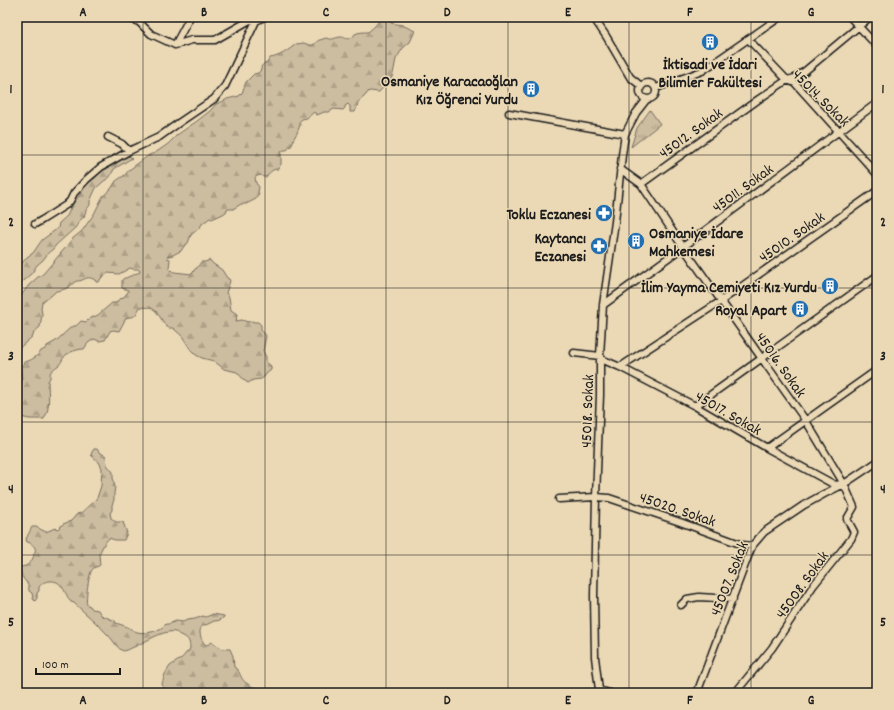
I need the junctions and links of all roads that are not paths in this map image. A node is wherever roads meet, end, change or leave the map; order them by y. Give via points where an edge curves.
1 (127, 17) edge
2 (190, 17) edge
3 (264, 17) edge
4 (592, 17) edge
5 (780, 17) edge
6 (850, 17) edge
7 (870, 17) edge
8 (256, 21) junction
9 (858, 27) junction
10 (748, 39) junction
11 (175, 45) junction
12 (877, 46) edge
13 (787, 80) junction
14 (641, 86) junction
15 (656, 88) junction
16 (647, 99) junction
17 (877, 103) edge
18 (509, 113) dead end
19 (840, 132) junction
20 (625, 134) junction
21 (108, 137) dead end
22 (129, 151) junction
23 (620, 169) junction
24 (877, 174) edge
25 (641, 184) junction
26 (877, 191) edge
27 (35, 224) dead end
28 (683, 247) junction
29 (877, 276) edge
30 (721, 301) junction
31 (603, 305) junction
32 (574, 353) dead end
33 (601, 358) junction
34 (762, 358) junction
35 (620, 367) junction
36 (877, 370) edge
37 (695, 406) junction
38 (806, 420) junction
39 (767, 448) junction
40 (877, 462) edge
41 (844, 484) junction
42 (596, 497) junction
43 (559, 499) dead end
44 (752, 546) junction
45 (733, 598) junction
46 (681, 605) dead end
47 (598, 691) edge
48 (610, 693) edge
49 (697, 693) edge
50 (735, 693) edge

1 - 11 street via 139,22 151,34
2 - 11 street
3 - 8 street
4 - 14 street via 630,77
5 - 10 street
6 - 9 street
7 - 9 street, 45012. Sokak
8 - 11 street via 250,20 215,40 192,40
8 - 22 street via 225,86 214,100 159,138
9 - 12 street
9 - 13 street, 45012. Sokak via 795,78
10 - 13 street, 45014. Sokak
10 - 15 street via 702,70
13 - 19 street, 45014. Sokak via 795,83
13 - 25 street, 45012. Sokak
14 - 15 street via 647,82
14 - 16 street via 640,94
15 - 16 street via 654,96
16 - 20 street, 45018. Sokak via 636,112
17 - 19 street, 45011. Sokak
18 - 20 street
19 - 24 street, 45014. Sokak
19 - 28 street, 45011. Sokak
20 - 23 street, 45018. Sokak
21 - 22 street
22 - 27 street via 101,167 74,193 66,205
23 - 25 street, 45016. Sokak
23 - 31 street, 45018. Sokak
25 - 28 street, 45016. Sokak
26 - 30 street, 45010. Sokak
28 - 30 street, 45016. Sokak
28 - 31 street, 45011. Sokak
29 - 34 street
30 - 34 street, 45016. Sokak
30 - 35 street, 45010. Sokak
31 - 33 street, 45018. Sokak
32 - 33 street, 45017. Sokak
33 - 35 street, 45017. Sokak
33 - 42 street, 45018. Sokak
34 - 37 street
34 - 38 street, 45016. Sokak
35 - 37 street, 45017. Sokak
36 - 38 street
37 - 39 street, 45017. Sokak
38 - 39 street
38 - 41 street, 45016. Sokak
39 - 41 street, 45017. Sokak via 835,485
40 - 41 street, 45007. Sokak
41 - 44 street, 45007. Sokak via 804,505 764,532
41 - 50 street, 45008. Sokak via 854,507 847,519 854,532 851,539 813,586 772,648
42 - 43 street, 45020. Sokak
42 - 44 street, 45020. Sokak via 609,498
42 - 47 street, 45018. Sokak via 594,596
44 - 45 street, 45007. Sokak
45 - 46 street via 699,597 687,599
45 - 49 street, 45007. Sokak
47 - 48 street

